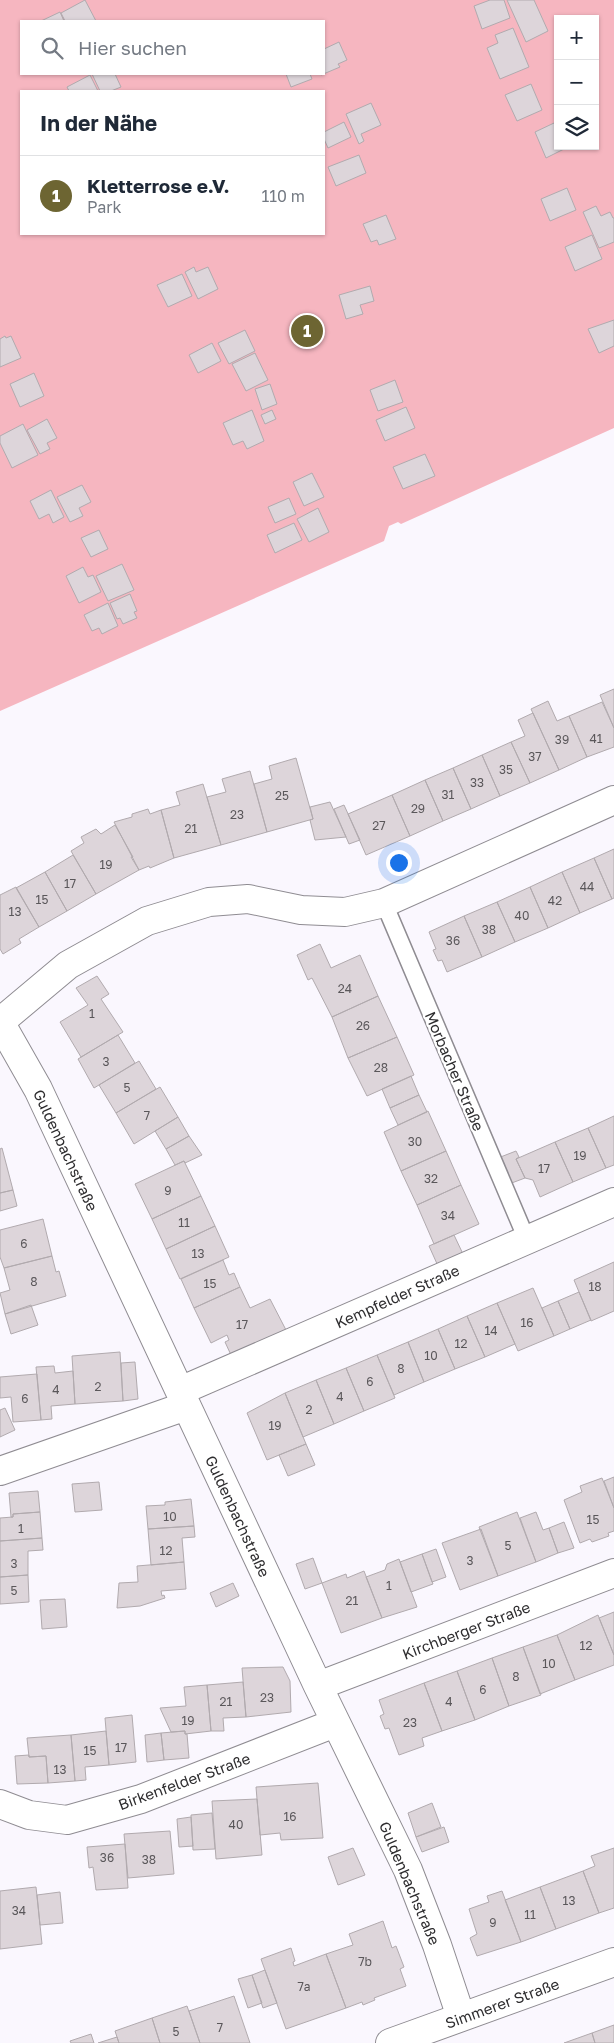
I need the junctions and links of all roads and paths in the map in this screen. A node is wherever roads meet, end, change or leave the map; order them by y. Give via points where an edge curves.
1 (614, 800) edge
2 (384, 903) junction
3 (0, 1022) edge
4 (614, 1202) edge
5 (527, 1240) junction
6 (183, 1398) junction
7 (0, 1471) edge
8 (614, 1574) edge
9 (318, 1686) junction
10 (336, 1722) junction
11 (0, 1804) edge
12 (614, 1962) edge
13 (461, 2017) junction
14 (390, 2043) edge

1 - 2 street
2 - 3 street via 345,912 301,910 248,899 209,902 147,921 68,965
2 - 5 lane, Morbacher Straße
3 - 6 street, Guldenbachstraße via 38,1089
4 - 5 street, Kempfelder Straße
5 - 6 street, Kempfelder Straße
6 - 7 street
6 - 9 street, Guldenbachstraße
8 - 9 street, Kirchberger Straße
9 - 10 street, Guldenbachstraße
10 - 11 street, Birkenfelder Straße via 141,1799 67,1820 29,1815
10 - 13 street, Guldenbachstraße via 408,1870
12 - 13 street, Simmerer Straße
13 - 14 street, Simmerer Straße

